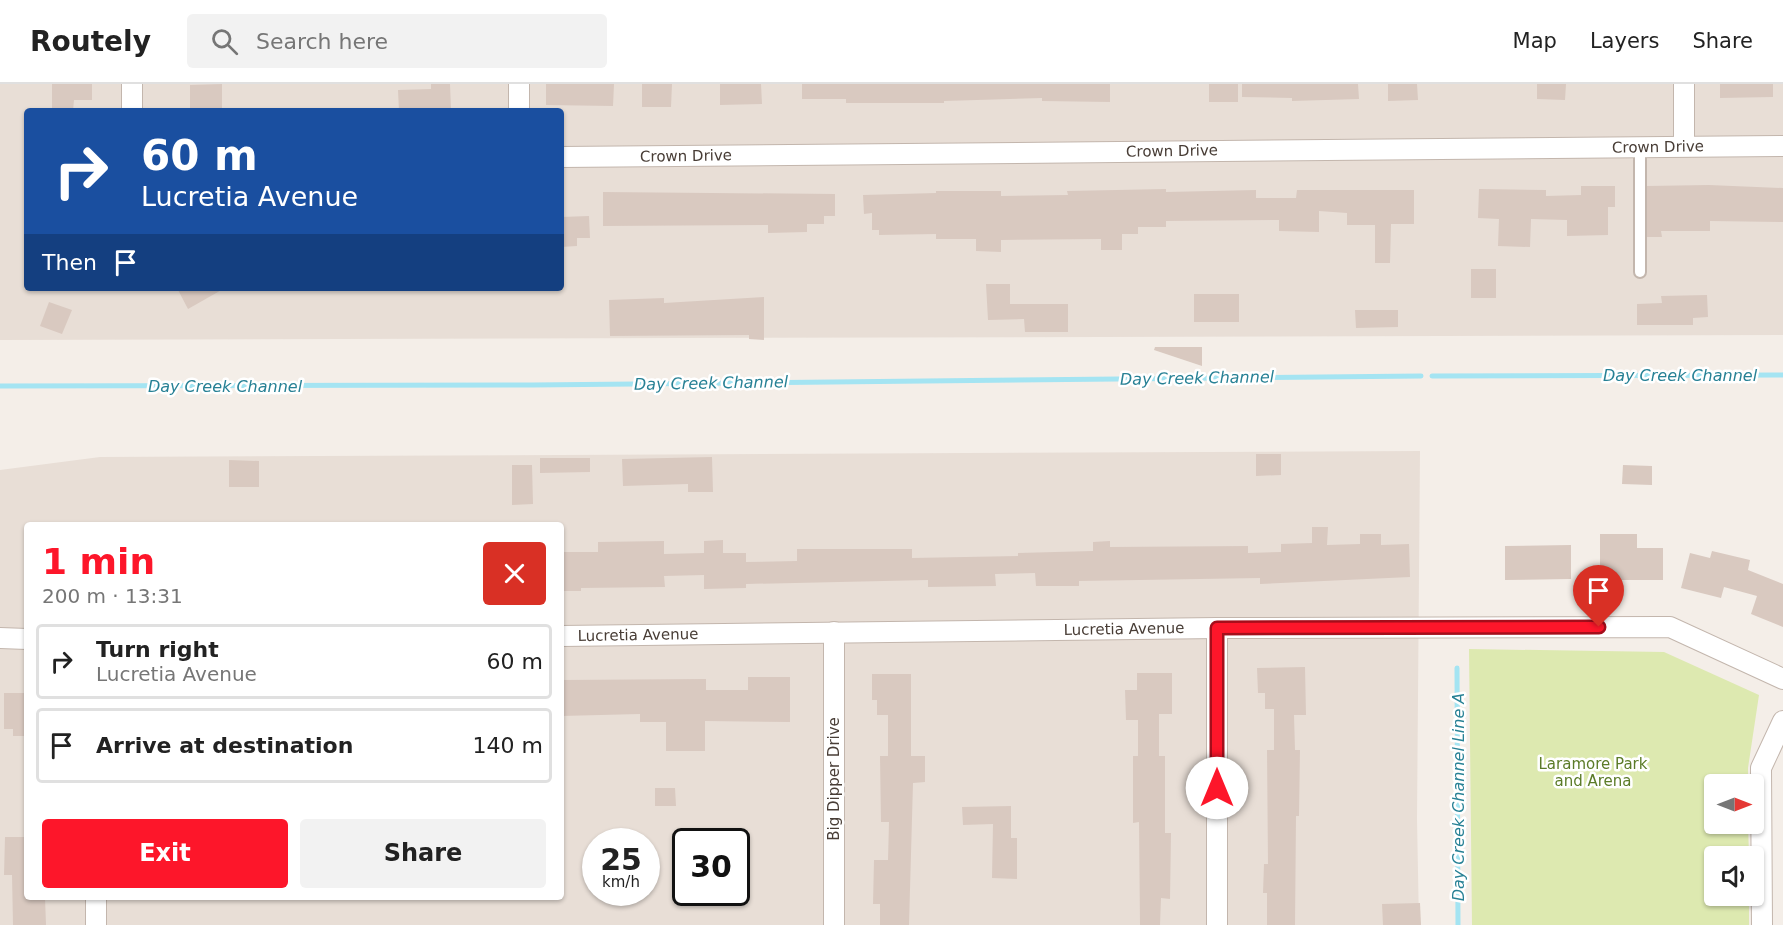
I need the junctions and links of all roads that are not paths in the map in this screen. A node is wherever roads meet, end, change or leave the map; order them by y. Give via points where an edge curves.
1 (132, 84) edge
2 (519, 84) edge
3 (1684, 84) edge
4 (132, 108) edge
5 (519, 108) edge
6 (1684, 146) junction
7 (1783, 146) edge
8 (1640, 147) junction
9 (564, 157) edge
10 (1640, 272) dead end
11 (1217, 628) junction
12 (834, 632) junction
13 (564, 636) edge
14 (0, 638) edge
15 (24, 639) edge
16 (1783, 679) edge
17 (1783, 721) edge
18 (96, 900) edge
19 (96, 925) edge
20 (834, 925) edge
21 (1217, 925) edge
22 (1762, 925) edge

1 - 4 street
2 - 5 street
3 - 6 street
6 - 7 street, Crown Drive
6 - 8 street, Crown Drive
8 - 9 street, Crown Drive
8 - 10 lane
11 - 12 street, Lucretia Avenue
11 - 16 street, Lucretia Avenue via 1670,627
11 - 21 street
12 - 13 street, Lucretia Avenue
12 - 20 street, Big Dipper Drive
14 - 15 street
17 - 22 street via 1761,768
18 - 19 street

